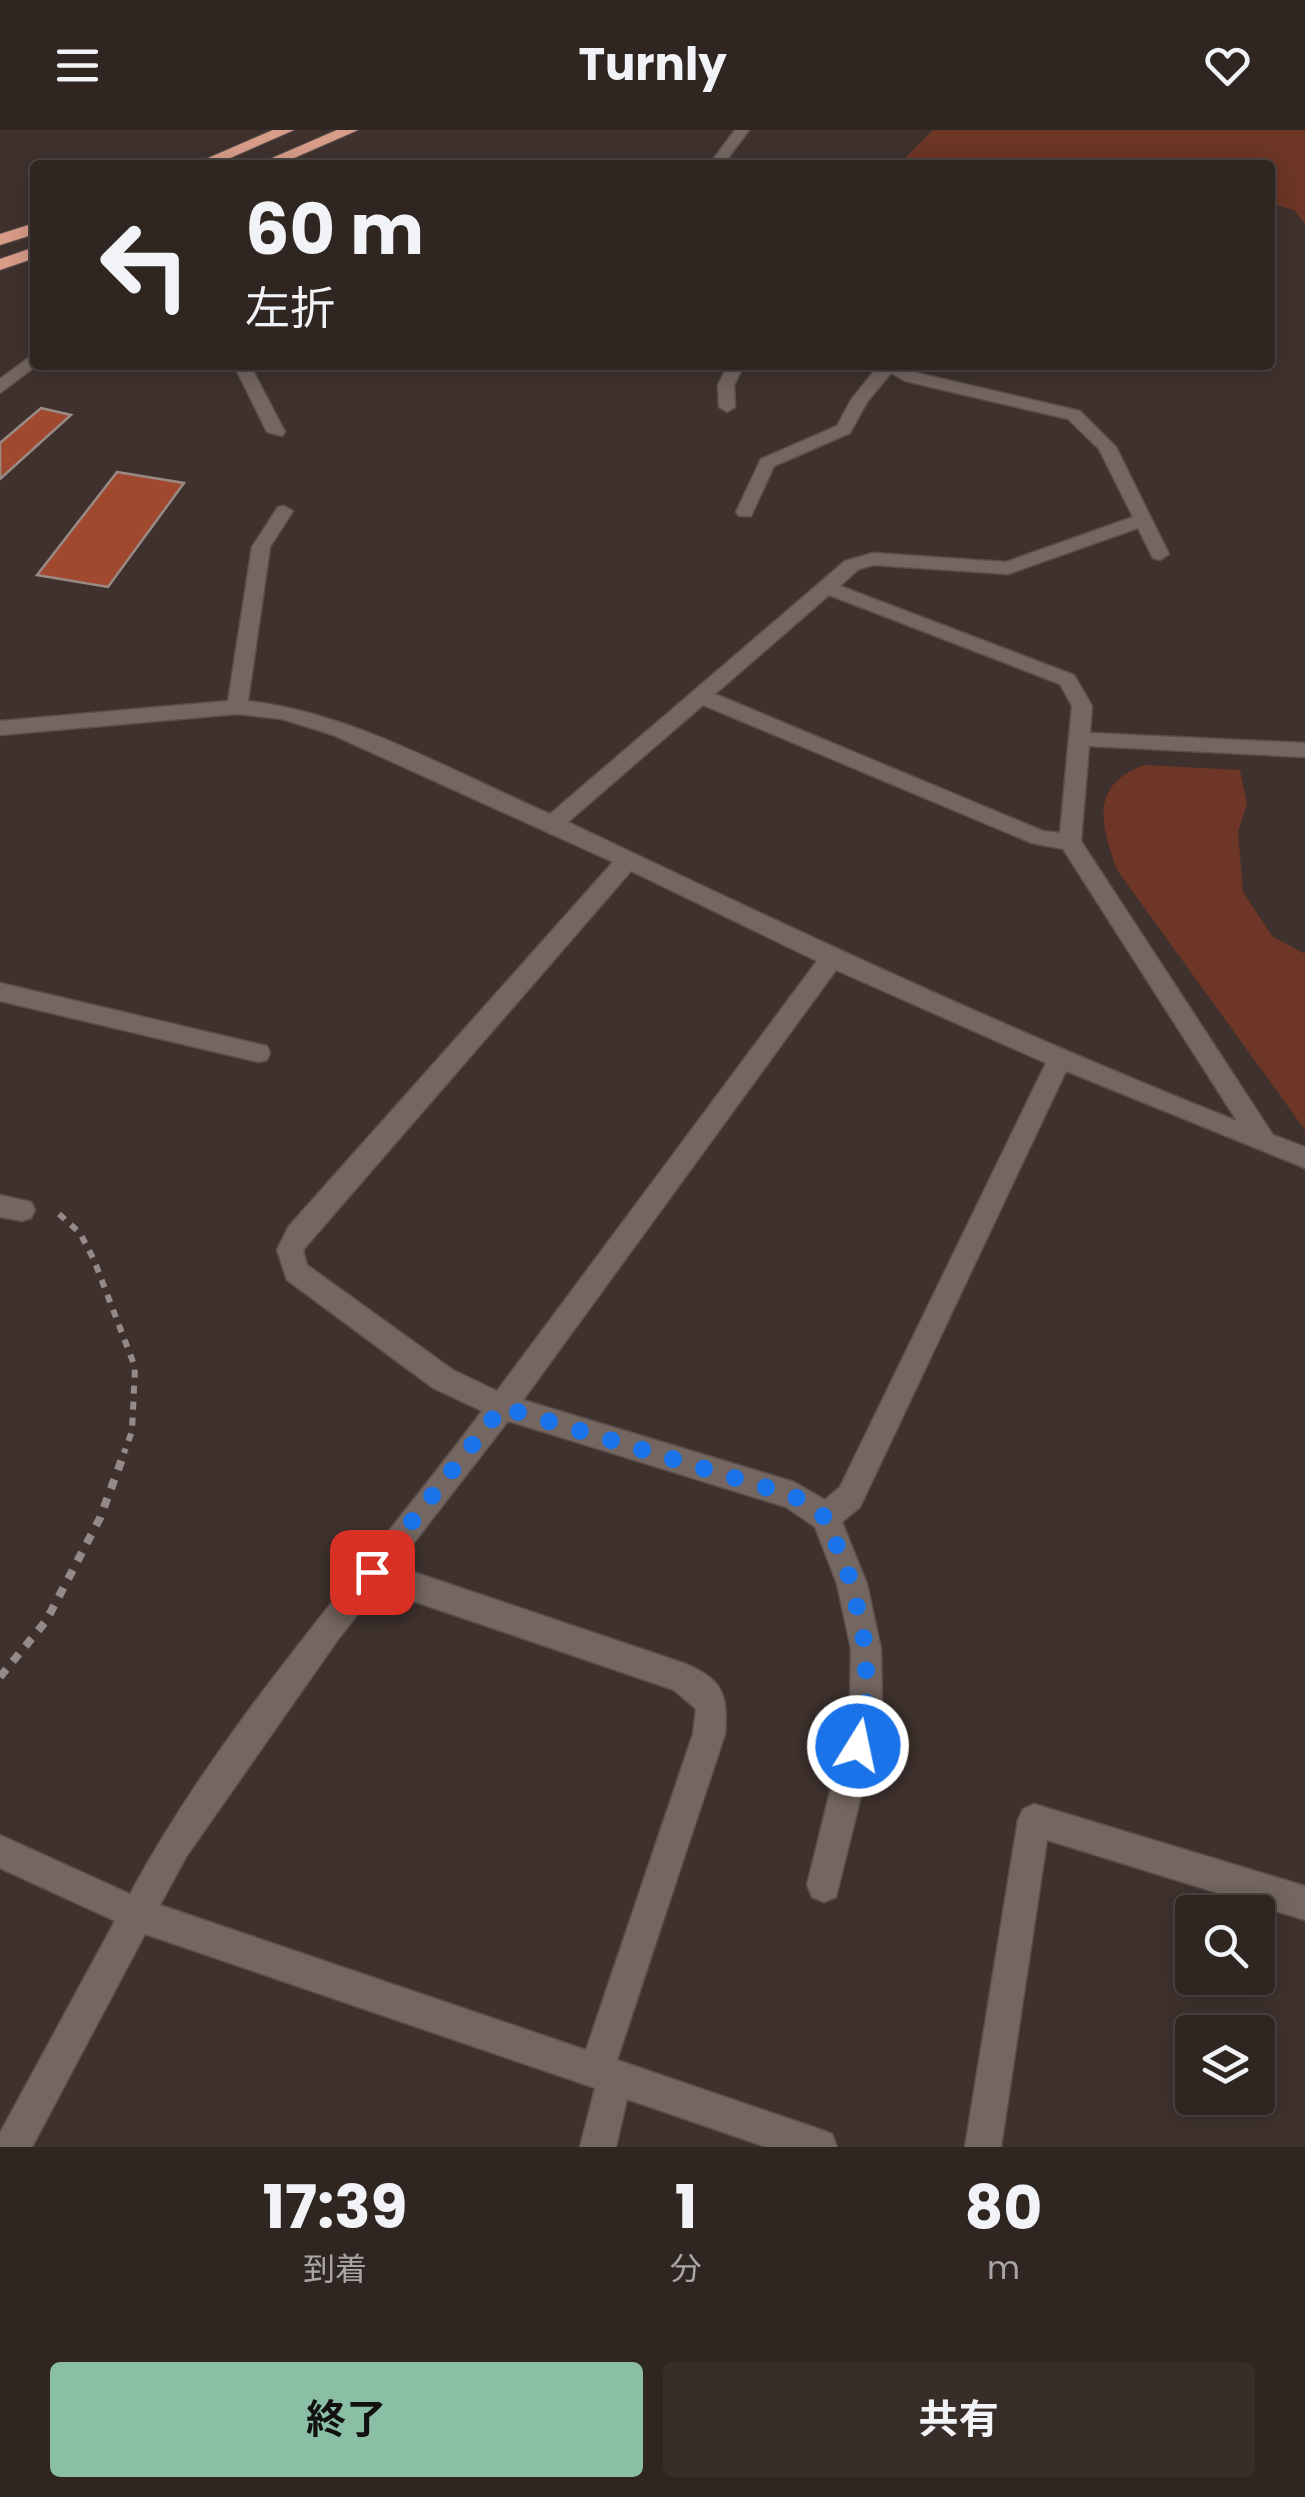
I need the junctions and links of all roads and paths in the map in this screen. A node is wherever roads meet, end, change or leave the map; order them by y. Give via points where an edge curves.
1 (286, 130) edge
2 (350, 130) edge
3 (742, 130) edge
4 (212, 160) edge
5 (276, 160) edge
6 (720, 160) edge
7 (30, 230) edge
8 (0, 240) edge
9 (30, 254) edge
10 (0, 265) edge
11 (30, 359) edge
12 (245, 370) edge
13 (734, 370) edge
14 (884, 370) edge
15 (898, 370) edge
16 (0, 388) edge
17 (727, 407) dead end
18 (276, 432) dead end
19 (284, 511) dead end
20 (745, 512) dead end
21 (1144, 520) junction
22 (1160, 554) dead end
23 (826, 587) junction
24 (700, 696) junction
25 (237, 707) junction
26 (0, 728) edge
27 (1080, 739) junction
28 (1305, 750) edge
29 (552, 824) junction
30 (1070, 842) junction
31 (628, 860) junction
32 (832, 958) junction
33 (0, 992) edge
34 (258, 1053) dead end
35 (1060, 1058) junction
36 (1264, 1141) junction
37 (1305, 1158) edge
38 (11, 1208) edge
39 (502, 1407) junction
40 (826, 1518) junction
41 (372, 1572) junction
42 (0, 1677) edge
43 (0, 1851) edge
44 (824, 1885) dead end
45 (1305, 1903) edge
46 (136, 1914) junction
47 (605, 2074) junction
48 (12, 2147) edge
49 (598, 2147) edge
50 (820, 2147) edge
51 (983, 2147) edge

1 - 4 highway
2 - 5 highway
3 - 6 street
7 - 8 highway
9 - 10 highway
11 - 16 street
12 - 18 street
13 - 17 street
14 - 20 street via 844,428 767,463
15 - 21 street via 1074,415 1106,447
19 - 25 street via 260,547
21 - 22 street
21 - 23 street via 1008,568 873,558 852,565
23 - 24 street
23 - 27 street via 1066,680 1082,706
24 - 29 street
24 - 30 street via 1040,838
25 - 26 street
25 - 29 street via 283,712 340,730
27 - 28 street
27 - 30 street
29 - 31 street
30 - 36 street
31 - 32 street
31 - 39 street via 290,1250 296,1272 443,1378
32 - 35 street
32 - 39 street
33 - 34 street
35 - 36 street
35 - 40 street via 850,1497
36 - 37 street
38 - 42 path via 55,1210 80,1233 135,1367 132,1431 100,1518 46,1621
39 - 40 street via 794,1496
39 - 41 street
40 - 44 street via 852,1584 866,1649 866,1712
41 - 46 street via 174,1844
41 - 47 street via 683,1678 712,1702 709,1734
43 - 46 street
45 - 51 street via 1034,1820
46 - 47 street
46 - 48 street
47 - 49 street
47 - 50 street

